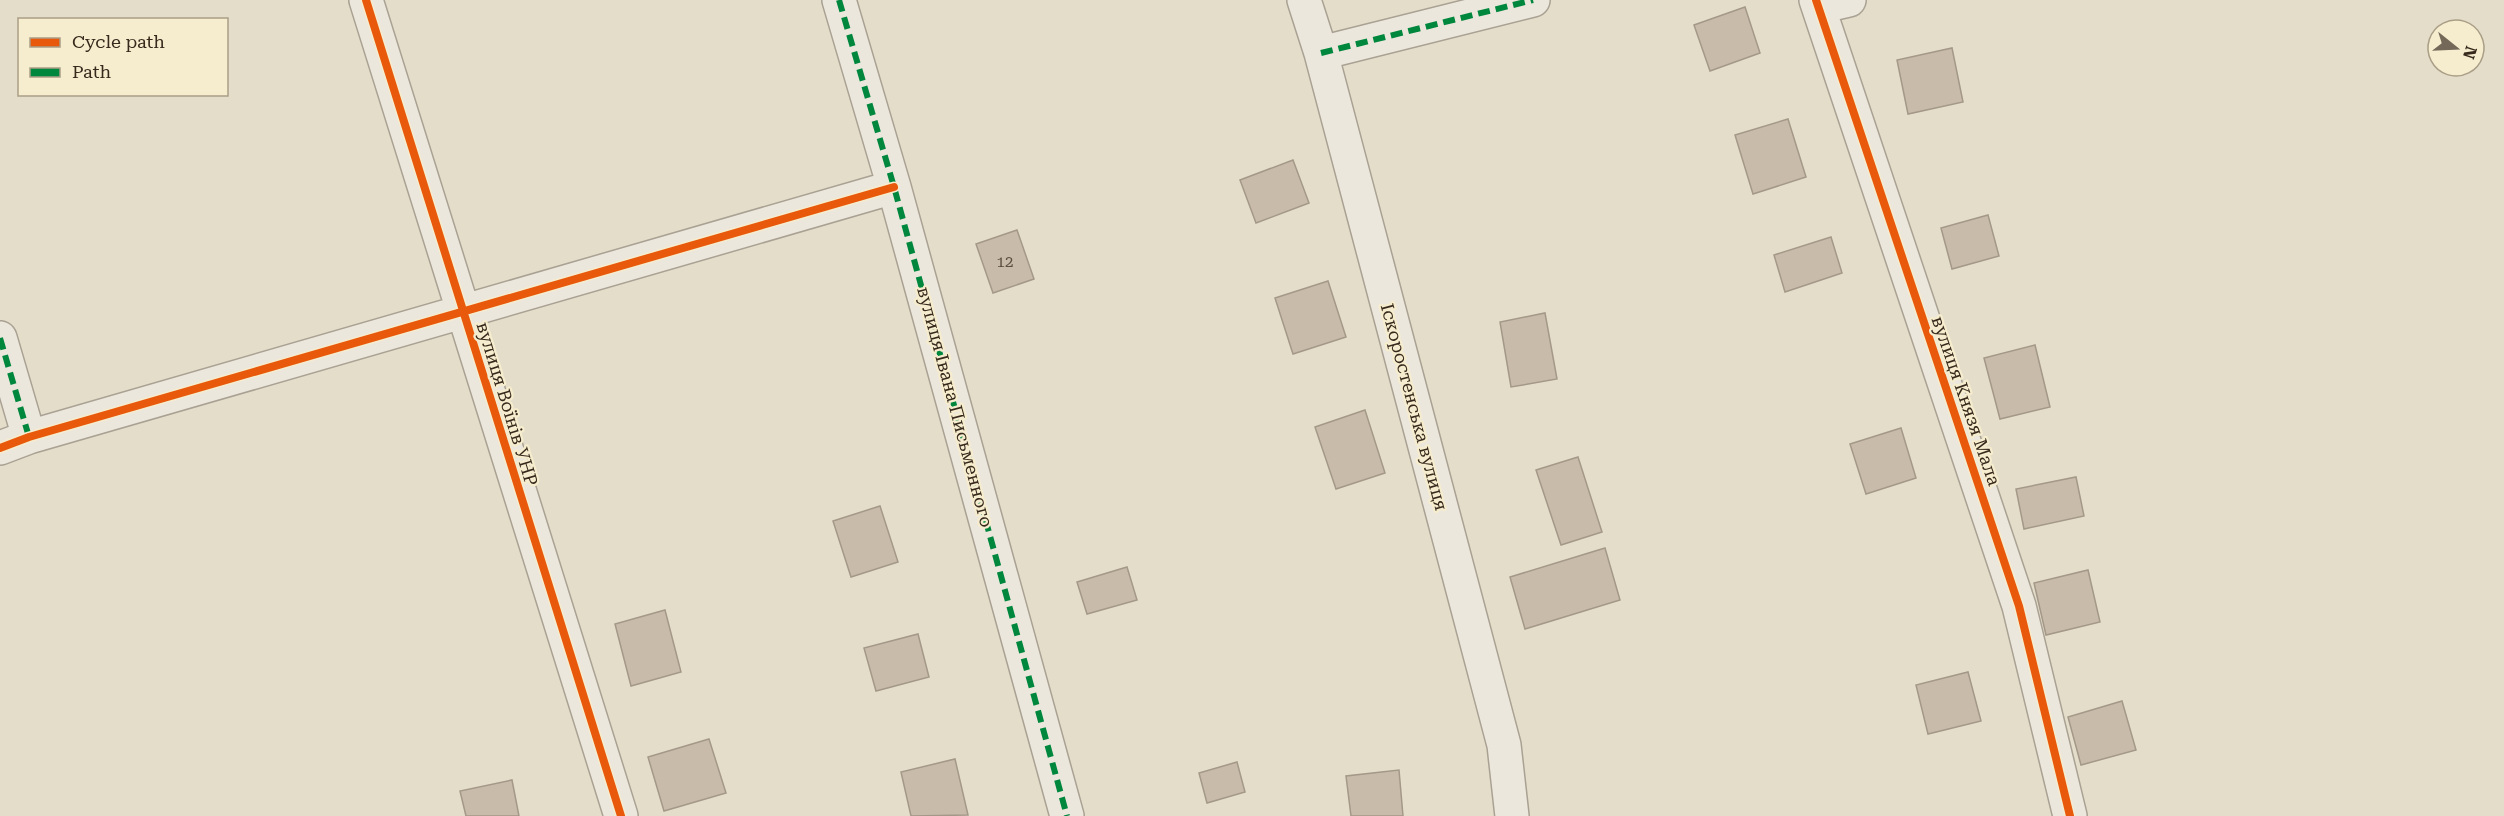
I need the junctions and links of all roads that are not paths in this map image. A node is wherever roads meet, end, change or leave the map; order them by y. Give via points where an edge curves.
1 (366, 0) edge
2 (839, 0) edge
3 (1304, 0) edge
4 (1533, 0) edge
5 (1828, 2) edge
6 (1321, 53) junction
7 (894, 187) junction
8 (463, 311) junction
9 (0, 338) edge
10 (14, 443) edge
11 (621, 816) edge
12 (1067, 816) edge
13 (1512, 816) edge
14 (2070, 816) edge

1 - 8 street, вулиця Воїнів УНР
2 - 7 street, вулиця Івана Письменного
3 - 6 street, Іскоростенська вулиця
4 - 6 street
5 - 14 street, вулиця Князя Мала via 2019,606
6 - 13 street, Іскоростенська вулиця via 1504,745
7 - 8 street
7 - 12 street, вулиця Івана Письменного
8 - 10 street
8 - 11 street, вулиця Воїнів УНР
9 - 10 street

